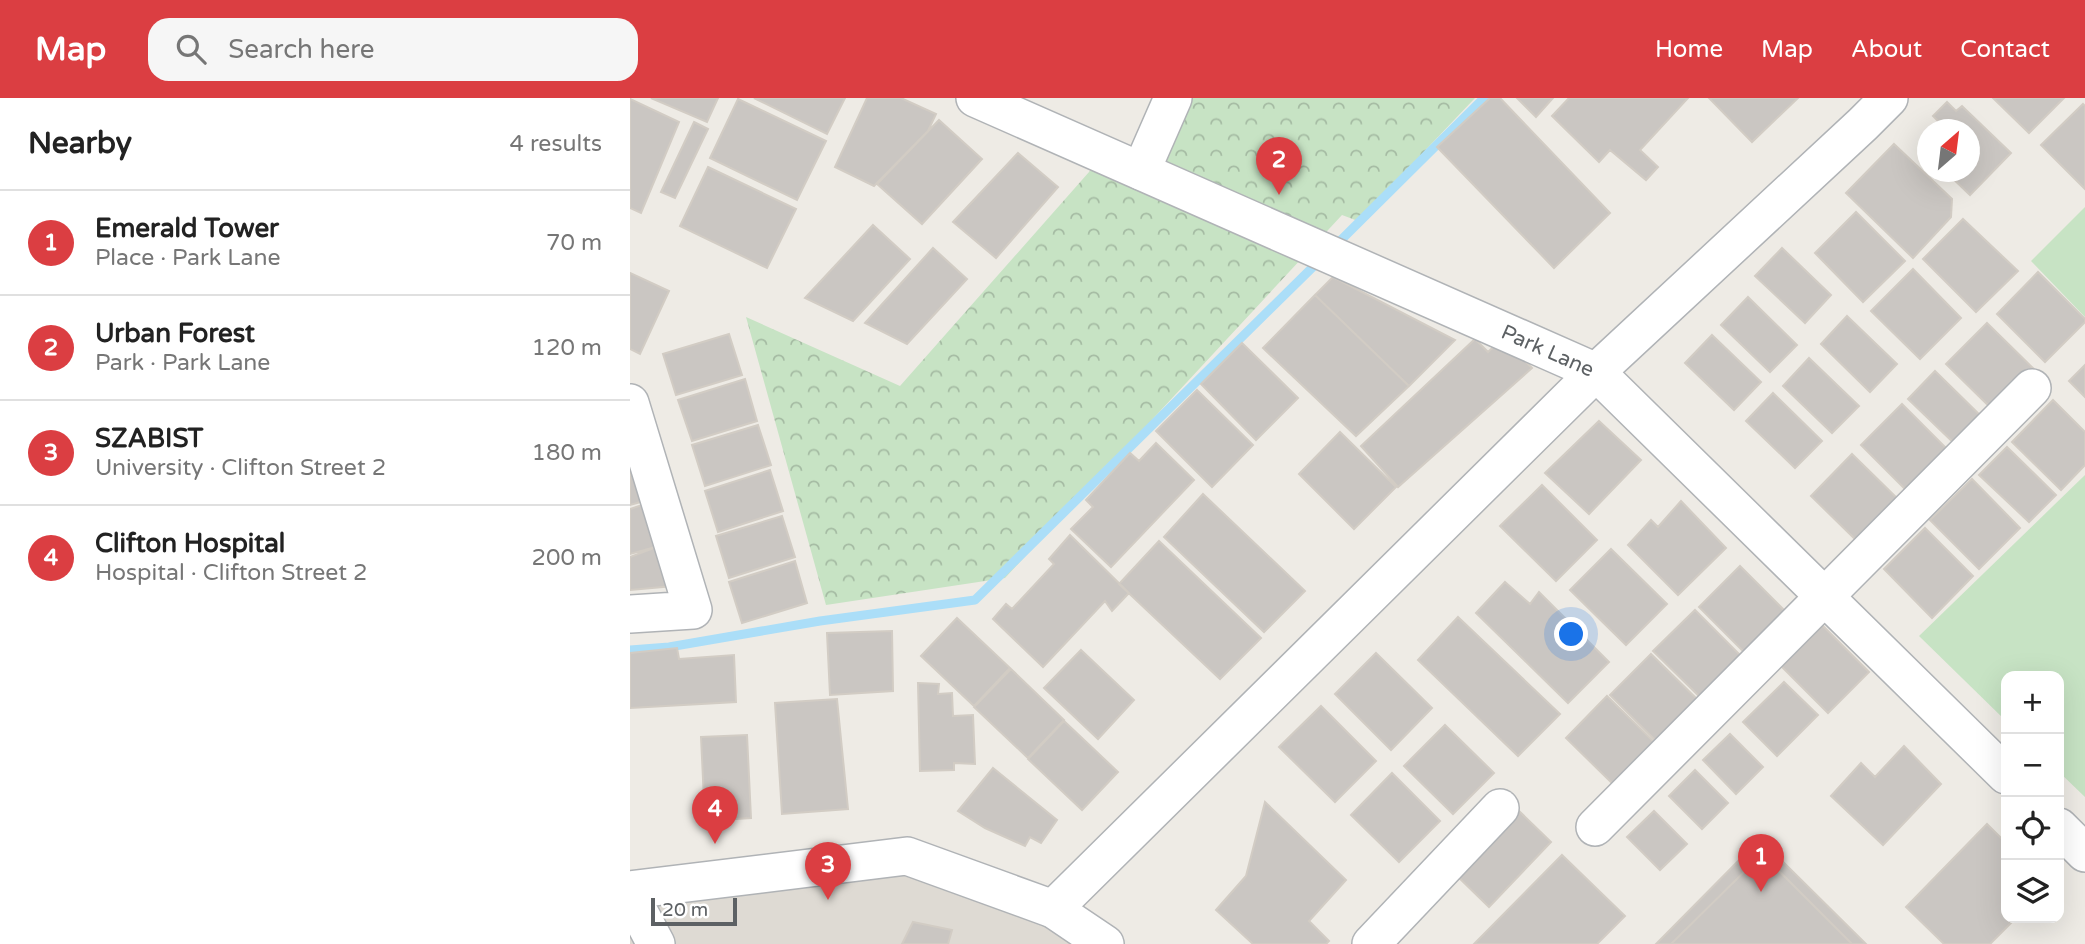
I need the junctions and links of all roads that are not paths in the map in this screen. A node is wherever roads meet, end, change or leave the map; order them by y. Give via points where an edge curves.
1 (975, 98) edge
2 (1173, 98) edge
3 (1889, 98) edge
4 (1141, 171) junction
5 (1596, 372) junction
6 (2032, 388) dead end
7 (630, 403) edge
8 (1823, 596) junction
9 (630, 614) edge
10 (2001, 770) edge
11 (1500, 808) dead end
12 (1595, 827) dead end
13 (2064, 832) edge
14 (2085, 853) edge
15 (630, 893) edge
16 (1053, 909) junction
17 (656, 944) edge
18 (1105, 944) edge
19 (1371, 944) edge

1 - 4 street, Park Lane
2 - 4 street
3 - 5 street
4 - 5 street, Park Lane
5 - 8 street, Park Lane
5 - 16 street
6 - 8 street
7 - 9 street via 693,610
8 - 10 street, Park Lane
8 - 12 street
11 - 19 street
13 - 14 street
15 - 16 street via 907,856
15 - 17 street
16 - 18 street

